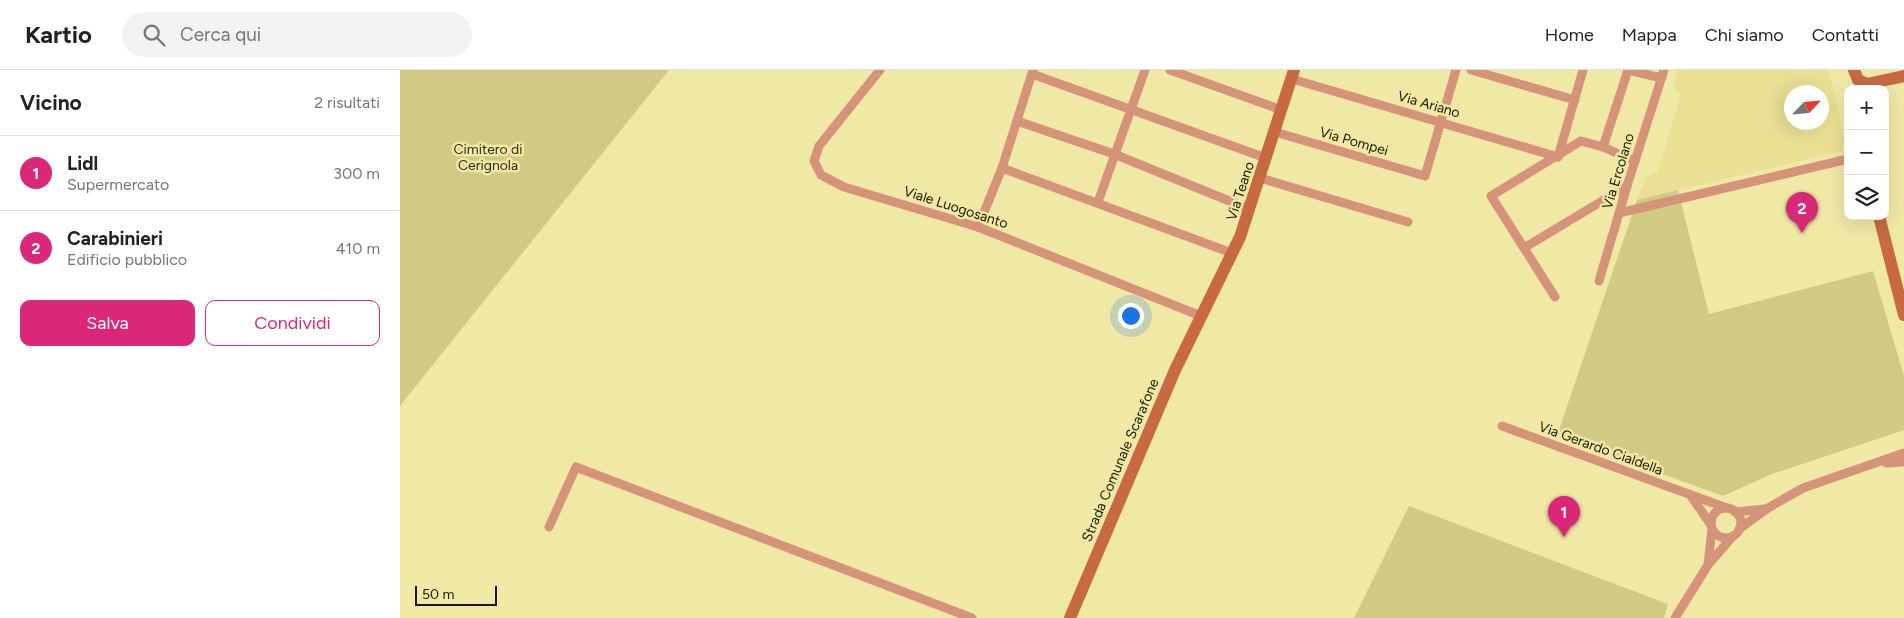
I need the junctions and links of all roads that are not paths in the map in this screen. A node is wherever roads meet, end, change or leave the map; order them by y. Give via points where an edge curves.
1 (880, 70) edge
2 (1145, 70) edge
3 (1170, 70) edge
4 (1456, 70) edge
5 (1471, 70) edge
6 (1584, 70) edge
7 (1628, 70) edge
8 (1886, 70) edge
9 (1033, 72) edge
10 (1855, 73) edge
11 (1293, 74) edge
12 (1663, 74) edge
13 (1904, 76) edge
14 (1870, 85) edge
15 (1874, 85) edge
16 (1876, 85) edge
17 (1574, 100) junction
18 (1130, 109) junction
19 (1282, 110) junction
20 (1017, 121) junction
21 (1442, 122) junction
22 (1275, 132) junction
23 (1603, 147) junction
24 (1114, 154) junction
25 (1558, 157) junction
26 (1266, 158) junction
27 (1635, 161) junction
28 (1844, 161) edge
29 (1002, 168) junction
30 (1260, 178) junction
31 (1627, 186) junction
32 (1098, 202) junction
33 (1249, 209) junction
34 (1619, 213) junction
35 (1879, 220) edge
36 (1408, 222) dead end
37 (978, 226) junction
38 (1524, 248) junction
39 (1232, 253) junction
40 (1599, 281) dead end
41 (1555, 297) dead end
42 (1904, 314) edge
43 (1201, 316) junction
44 (1502, 426) dead end
45 (1903, 455) edge
46 (1691, 496) junction
47 (1768, 508) junction
48 (1731, 510) junction
49 (549, 527) dead end
50 (1712, 527) junction
51 (1736, 532) junction
52 (1708, 565) junction
53 (972, 618) edge
54 (1070, 618) edge
55 (1675, 618) edge

1 - 37 street, Viale Luogosanto via 819,146 814,161 821,175 844,188
2 - 18 street
3 - 19 street
4 - 21 street
5 - 17 street
6 - 17 street
7 - 12 street
7 - 23 street
8 - 15 street
9 - 18 street
9 - 20 street
10 - 14 street via 1858,80
11 - 19 street, Via Teano
11 - 21 street, Via Ariano
12 - 27 street, Via Ercolano
13 - 16 street
17 - 25 street
18 - 24 street
18 - 26 street
19 - 22 street, Via Teano
20 - 24 street
20 - 29 street
21 - 22 street, Via Pompei via 1425,176
21 - 25 street, Via Ariano
22 - 26 street, Via Teano
23 - 25 street via 1581,141
23 - 27 street
24 - 32 street
24 - 33 street
25 - 38 street via 1491,196
26 - 30 street, Via Teano
27 - 31 street, Via Ercolano
28 - 34 street
29 - 32 street
29 - 37 street
30 - 33 street, Via Teano
30 - 36 street
31 - 34 street, Via Ercolano
31 - 38 street
32 - 39 street
33 - 39 street, Via Teano
34 - 40 street, Via Ercolano
35 - 42 street
37 - 43 street, Viale Luogosanto
38 - 41 street
39 - 43 street, Via Teano
43 - 54 street, Strada Comunale Scarafone via 1174,370
44 - 46 street, Via Gerardo Cialdella
45 - 47 street via 1809,485
46 - 48 street, Via Gerardo Cialdella
46 - 50 street
47 - 48 street
47 - 51 street
48 - 50 street via 1718,510 1711,520
48 - 51 street via 1740,520
49 - 53 street via 576,467
50 - 51 street via 1719,536 1728,537
50 - 52 street
51 - 52 street
52 - 55 street

